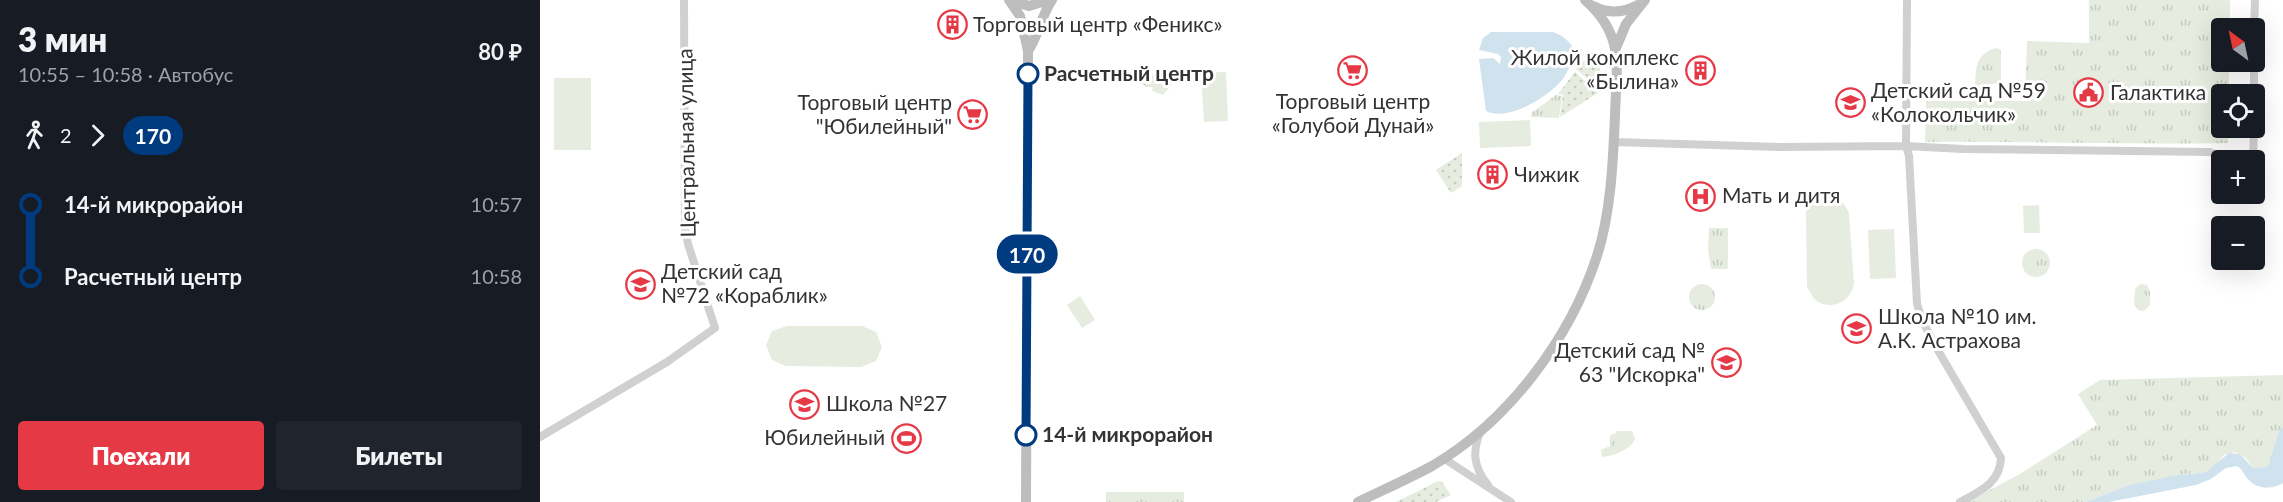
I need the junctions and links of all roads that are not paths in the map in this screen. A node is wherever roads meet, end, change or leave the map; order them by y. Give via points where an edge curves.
1 (684, 0) edge
2 (1009, 0) edge
3 (1050, 0) edge
4 (1907, 0) edge
5 (2254, 0) edge
6 (1587, 2) edge
7 (1643, 2) edge
8 (2254, 18) edge
9 (1616, 48) junction
10 (1028, 51) junction
11 (1614, 142) junction
12 (1906, 146) junction
13 (2211, 152) edge
14 (1482, 428) junction
15 (540, 437) edge
16 (1443, 459) junction
17 (1494, 492) junction
18 (1026, 502) edge
19 (1358, 502) edge
20 (1511, 502) edge
21 (1960, 502) edge

1 - 15 street, Центральная улица via 686,228 715,328 667,362
2 - 3 street via 1029,6
2 - 10 street via 1020,16
3 - 10 street
4 - 12 street
5 - 8 street
6 - 7 street via 1609,12 1629,10
6 - 9 street via 1606,22
7 - 9 street via 1626,24
9 - 11 street
10 - 18 street
11 - 12 street
11 - 14 street via 1599,248 1575,310 1528,381
12 - 13 street
12 - 21 street via 1919,311 2001,458 1994,481
14 - 16 street
14 - 17 street via 1474,458 1481,476
16 - 17 street
16 - 19 street
17 - 20 street

